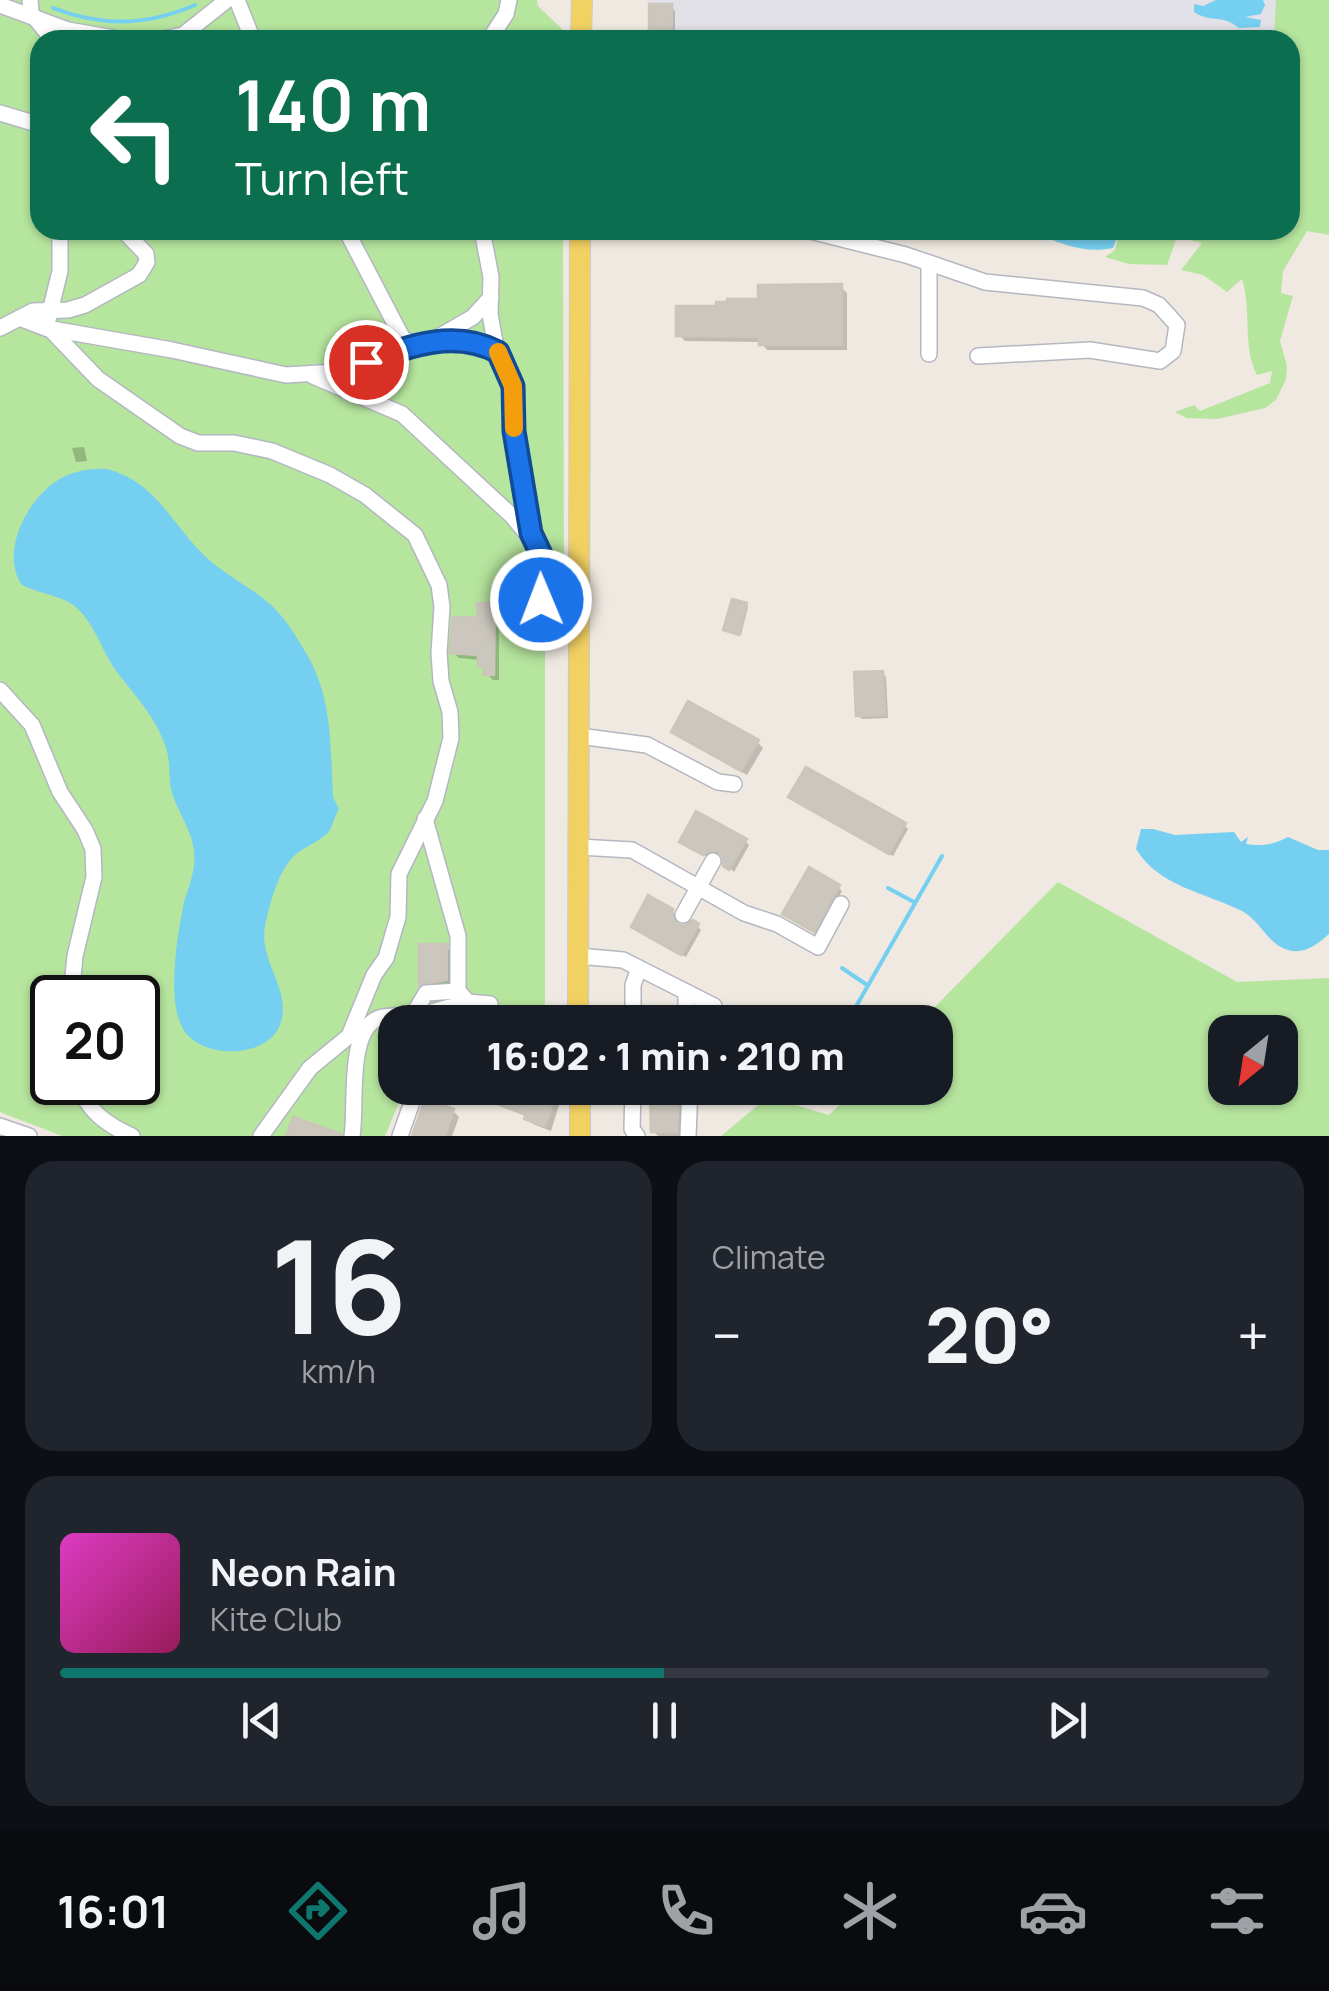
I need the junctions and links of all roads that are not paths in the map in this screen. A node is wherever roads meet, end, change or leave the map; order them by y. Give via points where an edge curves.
1 (30, 0) edge
2 (227, 0) edge
3 (237, 0) edge
4 (509, 0) edge
5 (582, 0) edge
6 (0, 5) edge
7 (36, 20) junction
8 (44, 30) edge
9 (70, 30) edge
10 (188, 30) edge
11 (249, 30) edge
12 (496, 30) edge
13 (581, 30) edge
14 (0, 113) edge
15 (30, 122) edge
16 (60, 240) edge
17 (133, 240) edge
18 (351, 240) edge
19 (484, 240) edge
20 (580, 240) edge
21 (843, 240) edge
22 (929, 263) junction
23 (491, 297) junction
24 (48, 320) junction
25 (0, 328) edge
26 (422, 344) junction
27 (498, 352) junction
28 (928, 354) dead end
29 (978, 356) dead end
30 (311, 374) junction
31 (534, 542) junction
32 (526, 635) dead end
33 (0, 690) edge
34 (579, 736) junction
35 (734, 784) dead end
36 (426, 819) junction
37 (578, 847) junction
38 (714, 861) dead end
39 (698, 888) junction
40 (841, 904) dead end
41 (683, 915) dead end
42 (578, 956) junction
43 (638, 968) junction
44 (73, 975) edge
45 (458, 991) junction
46 (686, 992) junction
47 (366, 998) junction
48 (472, 1004) junction
49 (490, 1004) dead end
50 (419, 1005) edge
51 (459, 1005) edge
52 (578, 1005) edge
53 (633, 1005) edge
54 (686, 1005) edge
55 (712, 1005) edge
56 (378, 1019) edge
57 (360, 1038) junction
58 (89, 1105) edge
59 (411, 1105) edge
60 (579, 1105) edge
61 (634, 1105) edge
62 (689, 1105) edge
63 (0, 1126) edge
64 (635, 1132) edge
65 (28, 1136) edge
66 (132, 1136) edge
67 (261, 1136) edge
68 (352, 1136) edge
69 (400, 1136) edge
70 (580, 1136) edge
71 (688, 1136) edge

1 - 7 street
2 - 10 street
3 - 11 street
4 - 12 street
5 - 13 main road
6 - 7 street
7 - 8 street
7 - 9 street
14 - 15 street
16 - 24 street
17 - 24 street via 146,254 144,270
18 - 26 street via 399,334
19 - 23 street
20 - 34 main road
21 - 22 street
22 - 28 street
22 - 29 street via 985,282 1143,298 1177,325 1173,351 1156,362 1090,350
23 - 26 street via 473,317
23 - 27 street
24 - 25 street via 19,318
24 - 30 street via 277,374
24 - 36 street via 98,378 180,436 252,445 311,466 378,504 416,535 441,592 439,653 452,724 444,773
26 - 27 street via 469,340
26 - 30 street
27 - 31 street via 513,386 514,431
30 - 31 street via 402,414
31 - 32 street via 553,580
33 - 44 street via 32,725 93,849 94,877
34 - 35 street via 647,745
34 - 37 main road
36 - 45 street via 458,936
36 - 47 street via 399,874 398,917
37 - 39 street via 632,850
37 - 42 main road
38 - 39 street
39 - 40 street via 818,947
39 - 41 street
42 - 43 street via 608,956
42 - 52 main road
43 - 46 street
43 - 53 street
45 - 48 street
45 - 50 street via 426,994
46 - 54 street
46 - 55 street
47 - 57 street
47 - 67 street via 349,1036 310,1068
48 - 49 street
48 - 51 street
56 - 57 street
57 - 68 street
58 - 66 street
59 - 69 street
60 - 70 main road
61 - 64 street
62 - 71 street
63 - 65 street

